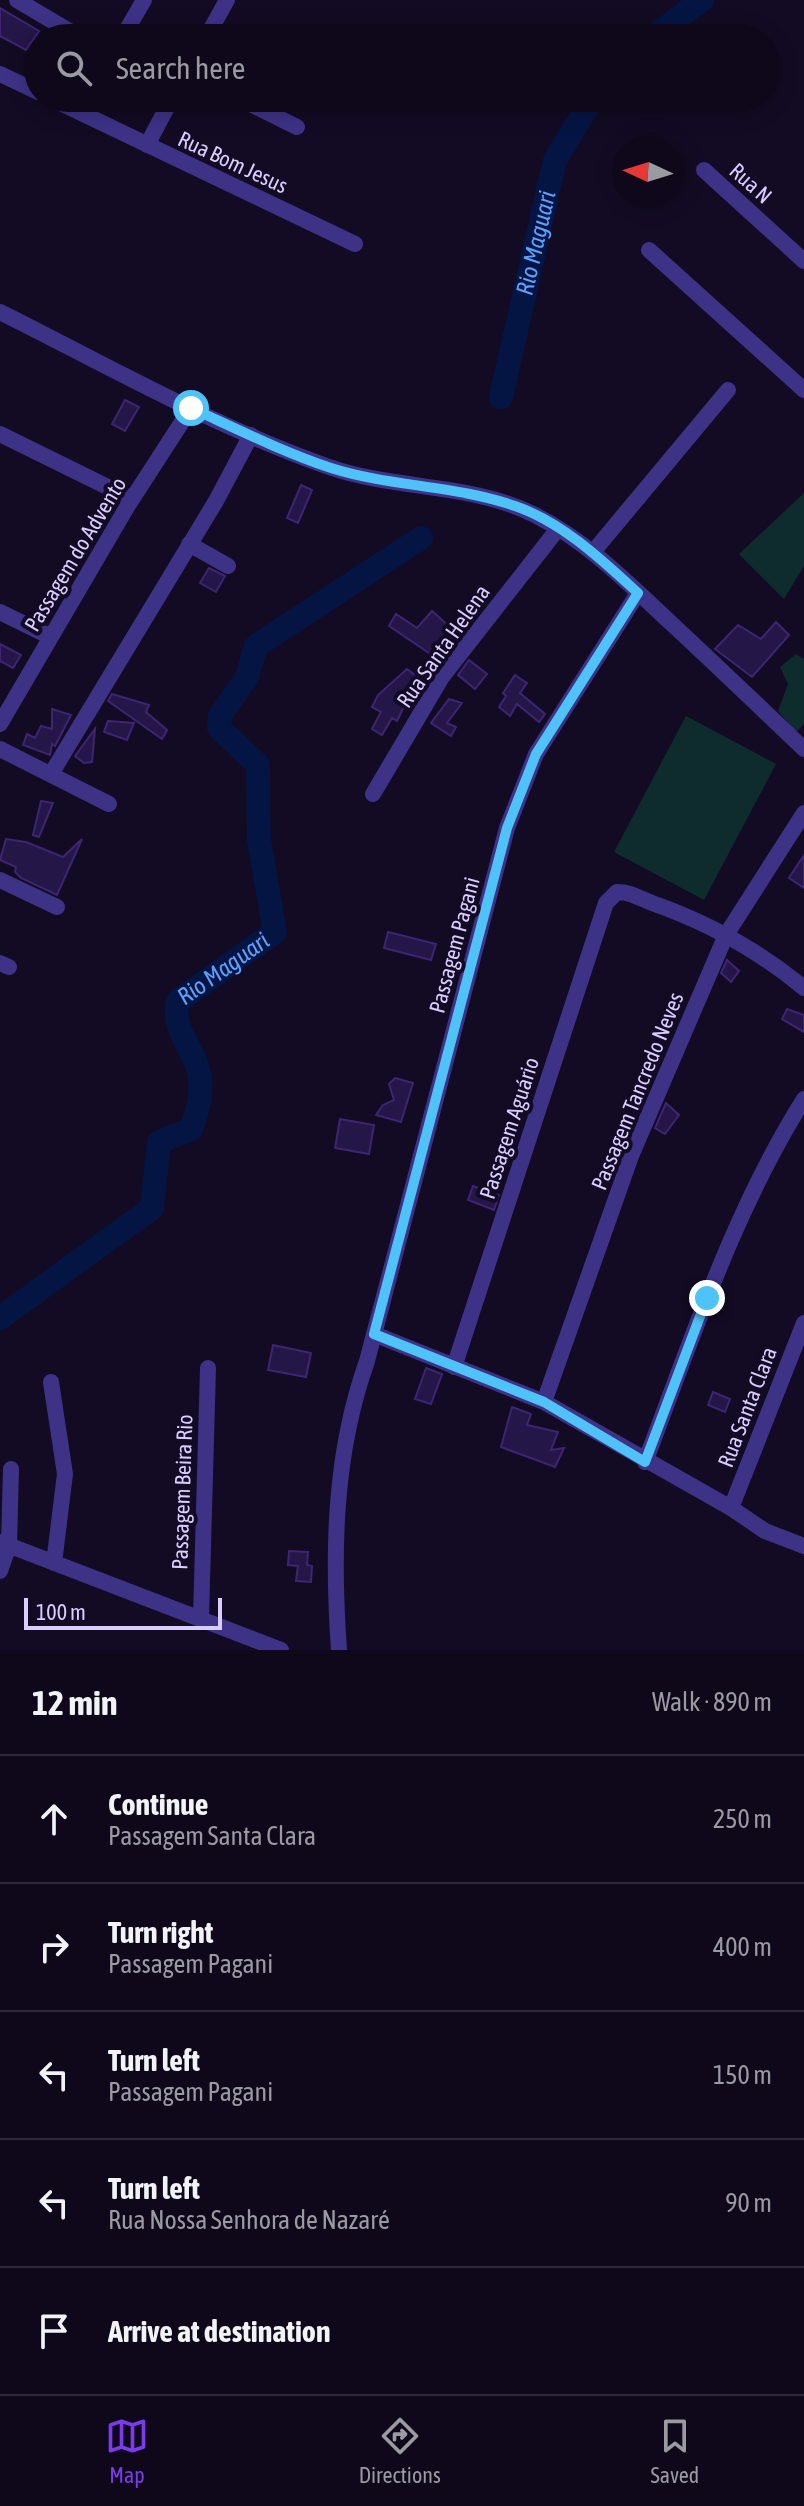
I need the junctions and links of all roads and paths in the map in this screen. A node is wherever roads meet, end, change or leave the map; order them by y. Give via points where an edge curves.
1 (17, 0) edge
2 (144, 0) edge
3 (227, 0) edge
4 (57, 24) edge
5 (130, 24) edge
6 (214, 24) edge
7 (0, 74) edge
8 (24, 85) edge
9 (79, 112) edge
10 (165, 112) edge
11 (266, 112) edge
12 (297, 127) dead end
13 (147, 145) junction
14 (704, 170) dead end
15 (355, 244) dead end
16 (649, 250) dead end
17 (804, 261) edge
18 (0, 312) edge
19 (728, 390) dead end
20 (804, 390) edge
21 (191, 408) junction
22 (0, 434) edge
23 (251, 435) junction
24 (132, 499) junction
25 (557, 530) junction
26 (189, 544) junction
27 (593, 552) junction
28 (228, 566) dead end
29 (638, 593) junction
30 (0, 612) edge
31 (51, 637) junction
32 (0, 724) edge
33 (0, 749) edge
34 (804, 749) edge
35 (51, 774) junction
36 (373, 794) dead end
37 (109, 804) dead end
38 (804, 813) edge
39 (0, 880) edge
40 (57, 907) dead end
41 (726, 935) junction
42 (804, 988) edge
43 (804, 1099) edge
44 (804, 1323) edge
45 (374, 1334) junction
46 (454, 1367) junction
47 (208, 1368) dead end
48 (51, 1382) dead end
49 (544, 1402) junction
50 (645, 1462) junction
51 (11, 1469) dead end
52 (731, 1508) junction
53 (5, 1544) edge
54 (804, 1546) edge
55 (54, 1563) junction
56 (0, 1571) edge
57 (201, 1617) junction
58 (281, 1650) edge
59 (339, 1650) edge

1 - 4 street
2 - 5 street
3 - 6 street
7 - 8 street
9 - 13 street, Rua Bom Jesus
10 - 13 street
11 - 12 street
13 - 15 street, Rua Bom Jesus
14 - 17 street, Rua N
16 - 20 street
18 - 21 street
19 - 27 street
21 - 23 street
21 - 24 street, Passagem do Advento
22 - 24 street
23 - 25 street via 379,481 514,506
23 - 26 street
24 - 31 street, Passagem do Advento
25 - 27 street
25 - 36 street, Rua Santa Helena via 442,677
26 - 28 street
26 - 35 street
27 - 29 street
29 - 34 street
29 - 45 street, Passagem Pagani via 542,744 507,828
30 - 31 street
31 - 32 street, Passagem do Advento
33 - 35 street
35 - 37 street
38 - 41 street, Passagem Tancredo Neves
39 - 40 street
41 - 42 street via 762,954
41 - 46 street, Passagem Aguário via 629,892 617,892 606,903
41 - 49 street, Passagem Tancredo Neves via 631,1156
43 - 50 street via 779,1138 707,1298
44 - 52 street, Rua Santa Clara
45 - 46 street
45 - 59 street, Passagem Pagani via 347,1425 340,1476 334,1588
46 - 49 street
47 - 57 street, Passagem Beira Rio
48 - 55 street via 65,1474
49 - 50 street
50 - 52 street
51 - 53 street
52 - 54 street via 765,1531
53 - 55 street
53 - 56 street
55 - 57 street
57 - 58 street

